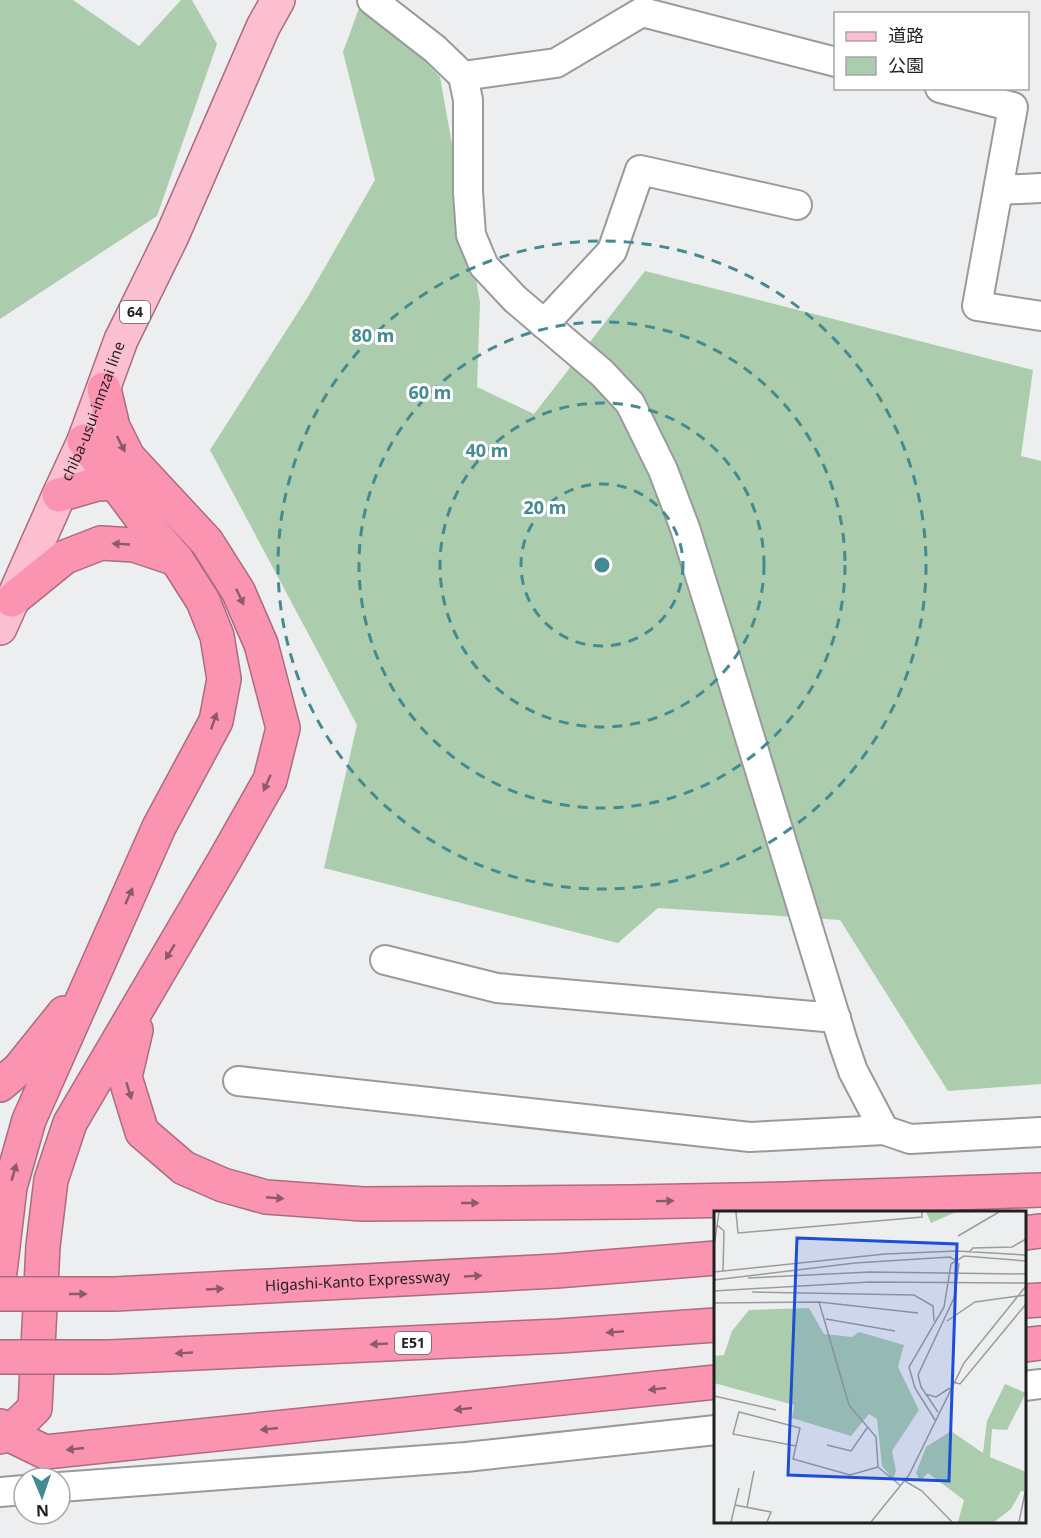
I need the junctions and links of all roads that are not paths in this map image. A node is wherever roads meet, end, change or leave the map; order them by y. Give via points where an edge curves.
1 (278, 0) edge
2 (372, 0) edge
3 (834, 61) edge
4 (463, 76) junction
5 (948, 90) edge
6 (1041, 188) edge
7 (999, 190) junction
8 (797, 205) dead end
9 (1041, 316) edge
10 (544, 324) junction
11 (104, 389) junction
12 (84, 441) junction
13 (116, 483) junction
14 (162, 493) junction
15 (59, 495) junction
16 (177, 560) junction
17 (6, 614) edge
18 (385, 960) dead end
19 (91, 980) junction
20 (145, 993) junction
21 (836, 1018) junction
22 (238, 1081) dead end
23 (0, 1085) edge
24 (884, 1130) junction
25 (1041, 1132) edge
26 (1041, 1190) edge
27 (1041, 1231) edge
28 (1026, 1233) edge
29 (714, 1258) edge
30 (0, 1272) edge
31 (0, 1294) edge
32 (1041, 1300) edge
33 (1026, 1301) edge
34 (714, 1324) edge
35 (1041, 1342) edge
36 (1026, 1345) edge
37 (0, 1357) edge
38 (714, 1382) edge
39 (1041, 1384) edge
40 (1026, 1386) edge
41 (714, 1430) edge
42 (3, 1432) edge
43 (72, 1486) edge

1 - 11 main road, chiba-usui-innzai line / 64 via 121,340
2 - 4 street
3 - 4 street via 642,12 556,63
4 - 10 street via 468,100 471,236 484,266
5 - 7 street via 1013,107
6 - 7 street
7 - 9 street via 977,306
8 - 10 street via 640,170 612,251
10 - 21 street via 602,373 630,403 663,470 721,641
11 - 12 main road, chiba-usui-innzai line / 64
11 -> 14 highway via 113,427 128,457
12 - 13 highway
12 - 15 main road, chiba-usui-innzai line / 64
13 - 14 highway
13 - 15 highway
13 - 16 highway
14 -> 20 highway via 207,542 238,591 261,644 283,728 270,780
15 - 17 main road, chiba-usui-innzai line / 64
16 -> 17 highway via 134,545 100,543 65,557
19 -> 16 highway via 159,827 216,721 224,679 218,636 203,601
18 - 21 street via 497,988
19 - 23 highway via 19,1069
30 -> 19 highway via 10,1187 29,1120
20 -> 26 highway via 125,1077 142,1132 184,1168 223,1185 266,1197 363,1204 632,1202
20 - 42 highway via 70,1123 51,1180 43,1246 35,1408
21 - 24 street via 853,1071
22 - 24 street via 750,1137
24 - 25 street via 910,1139
27 - 28 highway
31 -> 29 highway, Higashi-Kanto Expressway, bridge via 115,1294 556,1272
32 - 33 highway
34 -> 37 highway, E51, bridge via 559,1336 110,1357
35 - 36 highway
38 -> 42 highway via 45,1452
39 - 40 street
41 - 43 street via 466,1457

